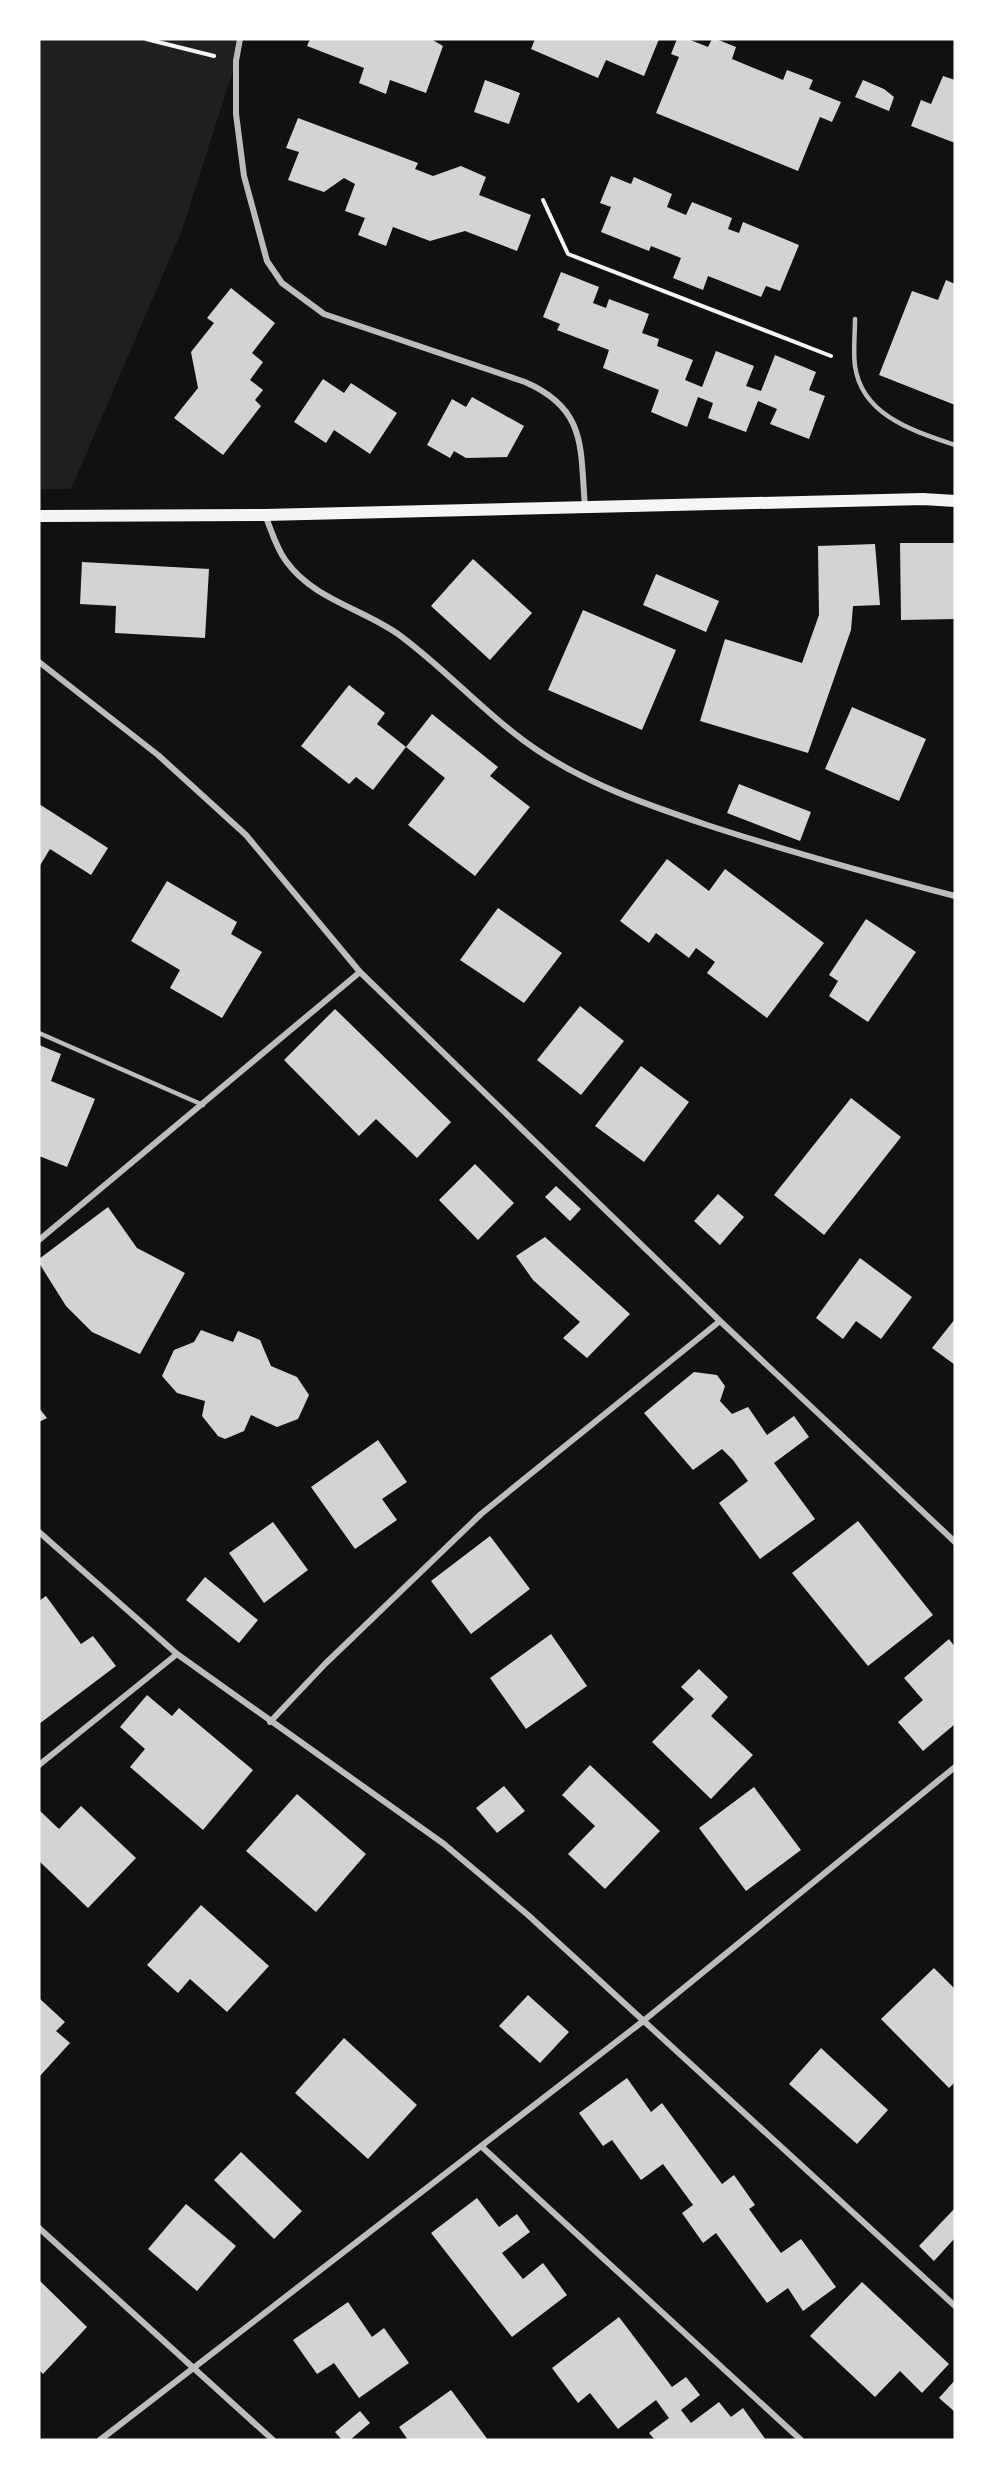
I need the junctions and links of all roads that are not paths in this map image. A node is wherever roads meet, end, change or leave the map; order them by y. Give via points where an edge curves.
1 (240, 39) edge
2 (855, 319) dead end
3 (955, 445) edge
4 (955, 501) edge
5 (585, 507) junction
6 (265, 515) junction
7 (39, 516) edge
8 (39, 662) edge
9 (955, 896) edge
10 (360, 972) junction
11 (39, 1033) edge
12 (203, 1105) junction
13 (39, 1240) edge
14 (720, 1321) junction
15 (39, 1532) edge
16 (955, 1542) edge
17 (177, 1654) junction
18 (270, 1722) junction
19 (39, 1765) edge
20 (955, 1767) edge
21 (642, 2022) junction
22 (481, 2146) junction
23 (39, 2228) edge
24 (955, 2306) edge
25 (192, 2367) junction
26 (100, 2440) edge
27 (273, 2440) edge
28 (801, 2440) edge

1 - 5 street via 236,114 244,176 267,261 282,283 324,314 549,392 567,410 576,431
2 - 3 lane via 855,365 864,394 874,407
4 - 5 main road
5 - 6 main road
6 - 7 main road
6 - 9 street via 285,560 306,583 332,600 372,616 500,722 577,774 626,797 799,855
8 - 10 street via 158,755 246,835
10 - 12 street
10 - 14 street
11 - 12 lane
12 - 13 street
14 - 16 street
14 - 18 street via 481,1514
15 - 17 street
17 - 18 street
17 - 19 street
18 - 21 street via 444,1845 528,1915
20 - 21 street
21 - 22 street
21 - 24 street
22 - 25 street
22 - 28 street
23 - 25 street
25 - 26 street
25 - 27 street

